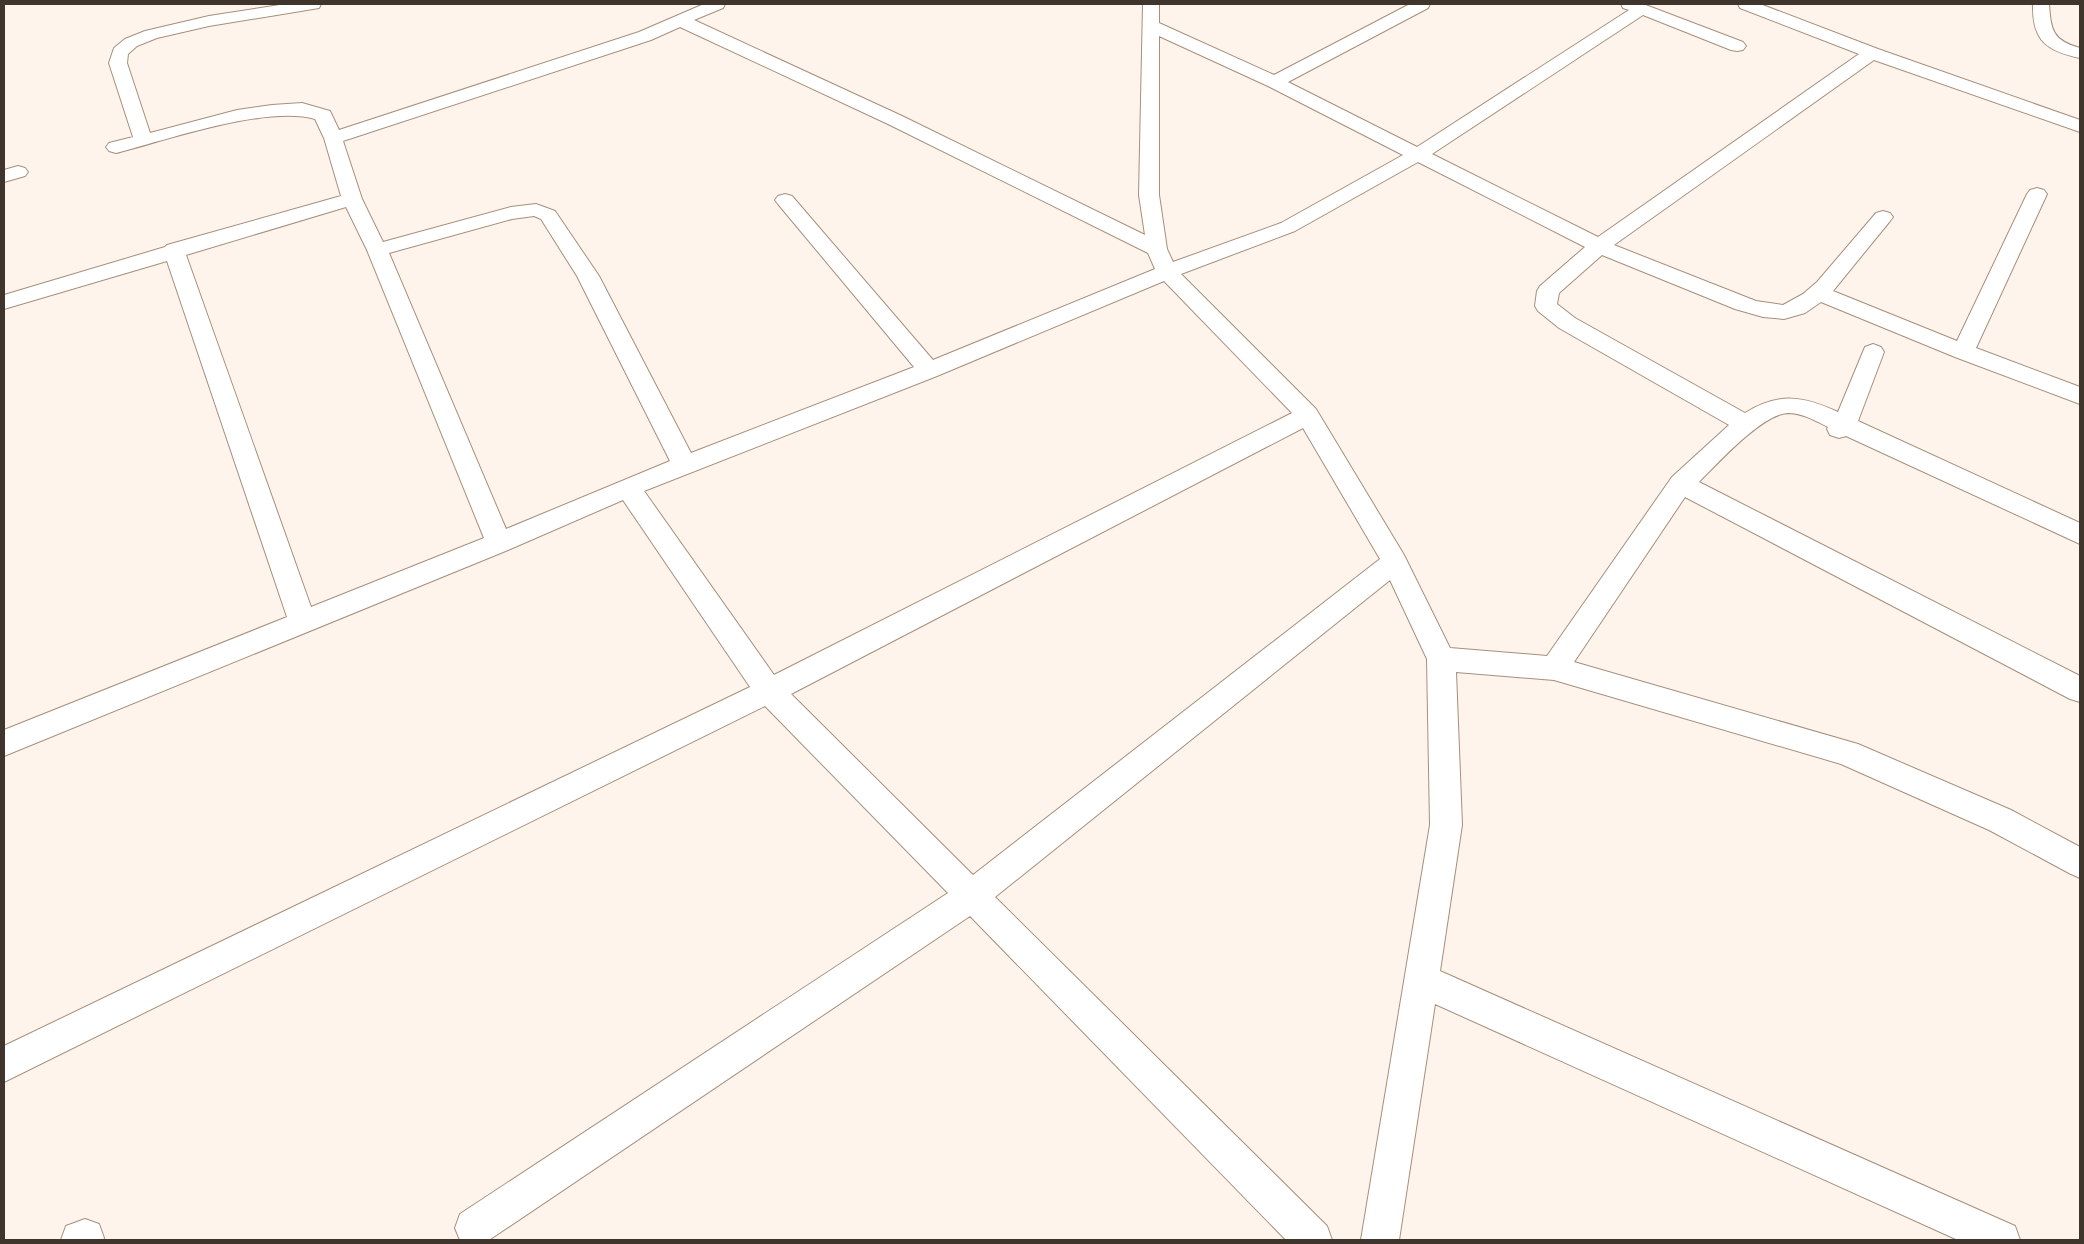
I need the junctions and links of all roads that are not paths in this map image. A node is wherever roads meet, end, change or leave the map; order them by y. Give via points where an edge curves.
1 (313, 4) edge
2 (717, 4) edge
3 (1422, 4) edge
4 (1746, 4) edge
5 (2041, 4) edge
6 (1635, 6) edge
7 (1151, 15) edge
8 (680, 20) junction
9 (1737, 46) dead end
10 (2080, 52) edge
11 (1872, 53) junction
12 (1274, 82) junction
13 (2080, 126) edge
14 (333, 138) junction
15 (143, 140) junction
16 (116, 147) dead end
17 (1417, 155) junction
18 (2037, 194) dead end
19 (352, 199) junction
20 (785, 200) dead end
21 (1882, 217) dead end
22 (1600, 246) junction
23 (174, 250) junction
24 (377, 250) junction
25 (1162, 261) junction
26 (1819, 293) junction
27 (4, 302) edge
28 (1873, 352) dead end
29 (1963, 352) junction
30 (929, 370) junction
31 (2080, 396) edge
32 (1308, 415) junction
33 (1745, 424) junction
34 (1842, 427) junction
35 (685, 465) junction
36 (1681, 484) junction
37 (628, 487) junction
38 (2080, 534) edge
39 (499, 543) junction
40 (1395, 562) junction
41 (303, 622) junction
42 (1442, 659) junction
43 (1554, 668) junction
44 (2080, 690) edge
45 (769, 691) junction
46 (4, 743) edge
47 (2080, 863) edge
48 (972, 896) junction
49 (1420, 980) junction
50 (4, 1064) edge
51 (474, 1228) dead end
52 (1314, 1240) edge
53 (1380, 1240) edge
54 (2001, 1240) edge

1 - 15 street via 184,25 127,45 120,52 118,64
2 - 8 street
3 - 12 street
4 - 11 street
5 - 10 street via 2045,35 2053,44
6 - 9 street
6 - 17 street
7 - 12 street
7 - 25 street via 1149,195
8 - 14 street via 645,36
8 - 25 street via 895,120
11 - 13 street
11 - 22 street
12 - 17 street
14 - 15 street via 324,115 302,109 237,116
14 - 19 street
15 - 16 street
17 - 22 street
17 - 25 street via 1288,226
18 - 29 street
19 - 23 street
19 - 24 street
20 - 30 street
21 - 26 street
22 - 26 street via 1762,311 1785,312 1798,308
22 - 33 street via 1548,291 1546,306 1567,323
23 - 27 street
23 - 41 street
24 - 35 street via 511,213 536,210 548,215 588,276
24 - 39 street
25 - 30 street
25 - 32 street
26 - 29 street
28 - 34 street
29 - 31 street
30 - 35 street
32 - 40 street
32 - 45 street
33 - 34 street via 1766,411 1787,405 1810,409
33 - 36 street
34 - 38 street
35 - 37 street
36 - 43 street
36 - 44 street
37 - 39 street
37 - 45 street
39 - 41 street
40 - 42 street
40 - 48 street
41 - 46 street
42 - 43 street
42 - 49 street via 1446,825
43 - 47 street via 1847,753 2000,820
45 - 48 street
45 - 50 street
48 - 51 street
48 - 52 street
49 - 53 street
49 - 54 street

